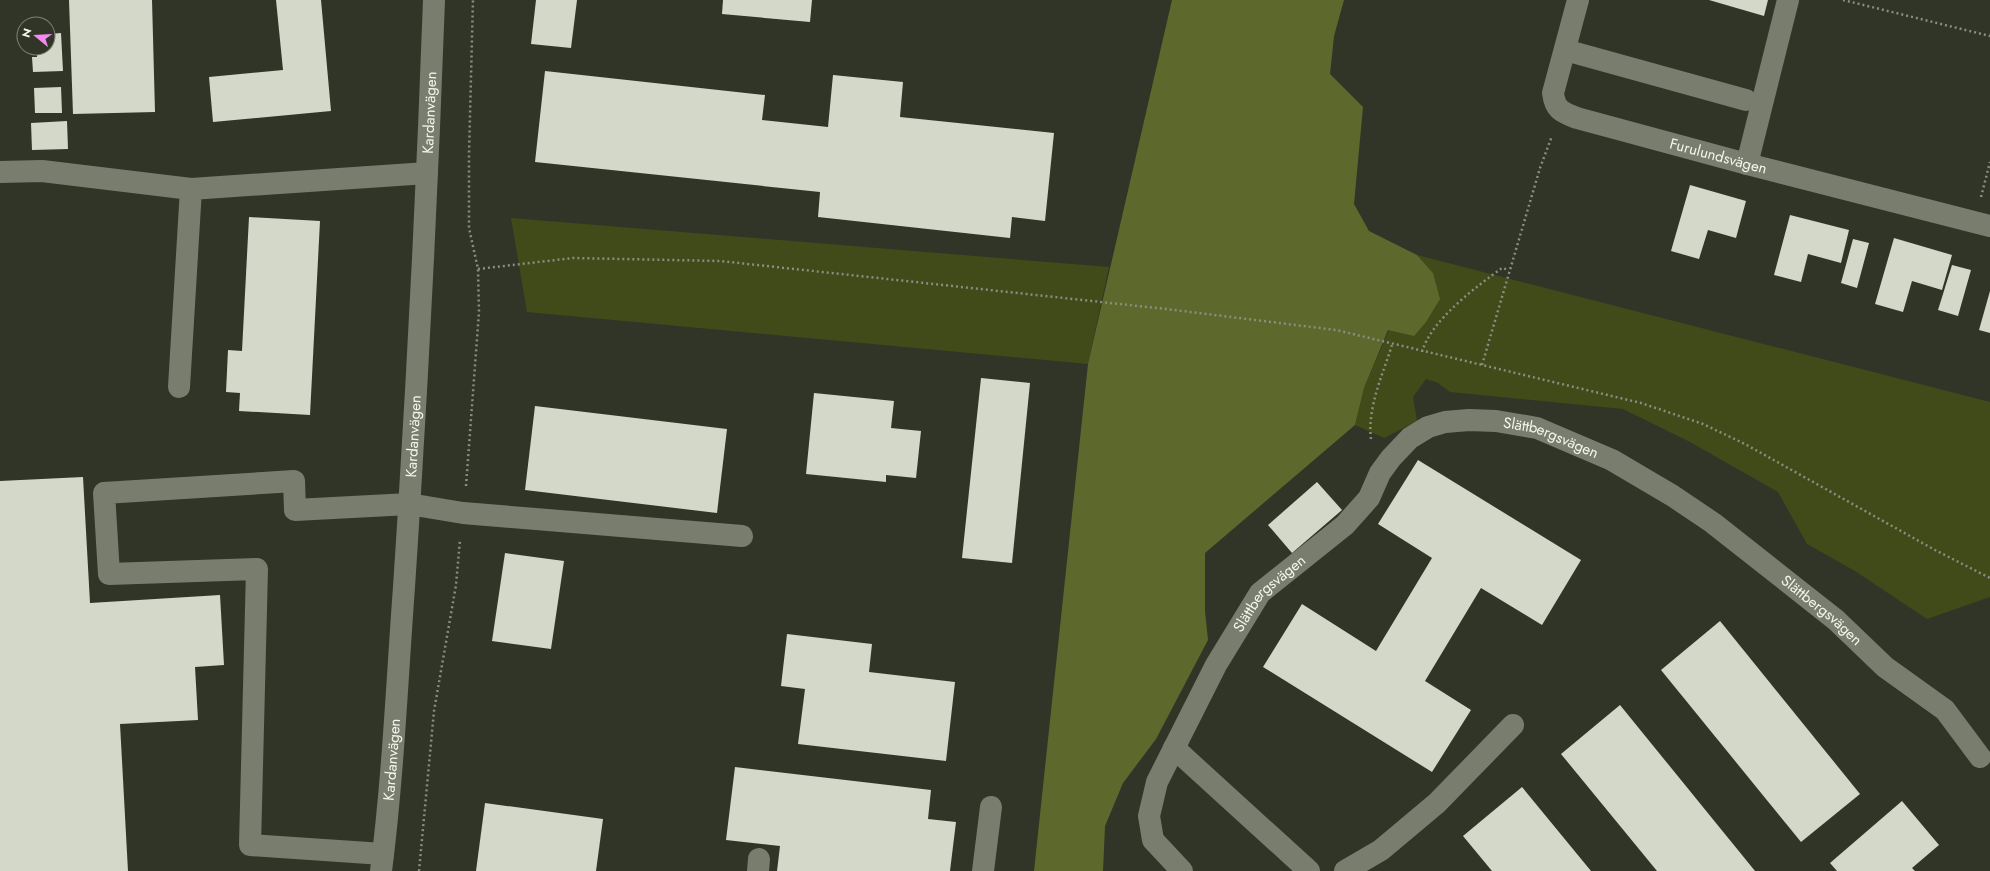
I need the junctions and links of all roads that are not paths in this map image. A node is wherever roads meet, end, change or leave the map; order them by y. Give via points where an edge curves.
1 (434, 0) edge
2 (1578, 0) edge
3 (1788, 0) edge
4 (1565, 50) junction
5 (1746, 100) dead end
6 (1747, 164) junction
7 (0, 172) edge
8 (428, 173) junction
9 (191, 189) junction
10 (1982, 224) edge
11 (179, 387) dead end
12 (409, 504) junction
13 (742, 536) dead end
14 (1513, 725) dead end
15 (1174, 748) junction
16 (1980, 757) dead end
17 (990, 807) dead end
18 (382, 862) edge
19 (983, 871) edge
20 (1182, 871) edge
21 (1309, 871) edge
22 (1345, 871) edge

1 - 8 street, Kardanvägen
2 - 4 street
3 - 6 street
4 - 5 street
4 - 6 street, Furulundsvägen via 1553,93 1554,102 1561,112
6 - 10 street, Furulundsvägen
7 - 9 street via 42,171
8 - 9 street
8 - 12 street, Kardanvägen
9 - 11 street
12 - 13 street via 463,513
12 - 18 street, Kardanvägen via 388,811
12 - 18 street via 295,510 294,481 104,493 109,574 258,569 250,845
14 - 22 street via 1437,804 1381,850
15 - 16 street, Slättbergsvägen via 1216,665 1260,593 1345,525 1369,498 1380,473 1391,458 1410,438 1428,427 1445,422 1469,420 1496,421 1537,428 1612,460 1673,496 1713,523 1836,620 1885,667 1945,710
15 - 20 street, Slättbergsvägen via 1157,782 1149,816 1153,840
15 - 21 street
17 - 19 street

